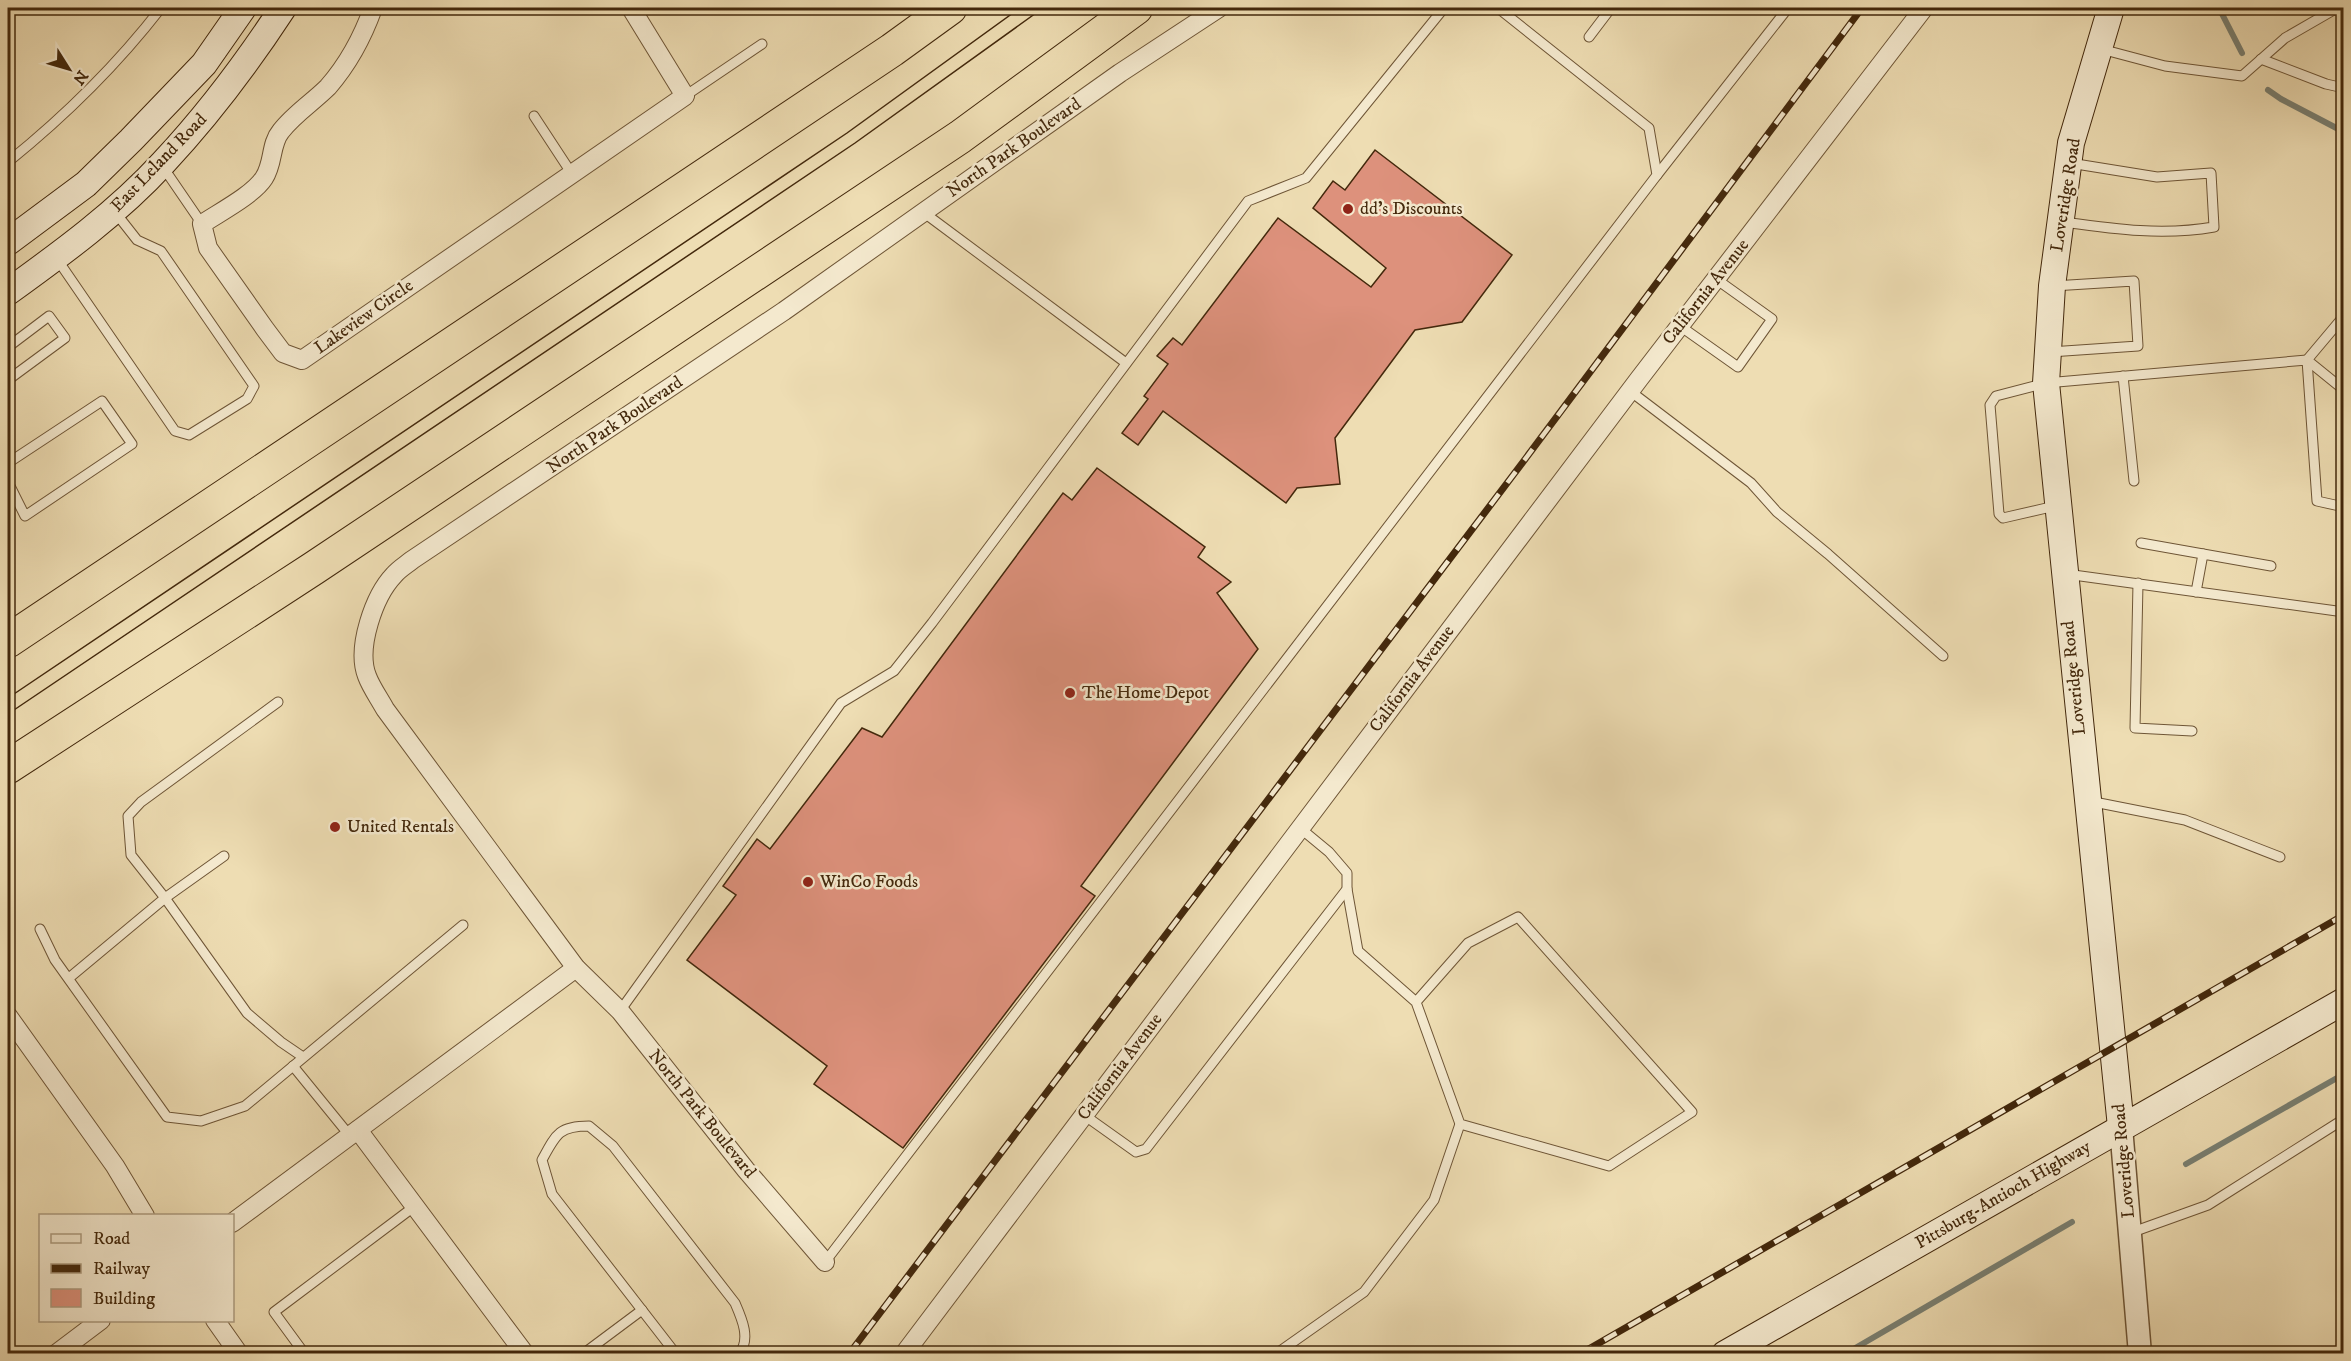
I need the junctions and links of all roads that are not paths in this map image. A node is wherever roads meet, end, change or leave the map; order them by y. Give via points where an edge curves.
1 (161, 8) edge
2 (243, 8) edge
3 (283, 8) edge
4 (373, 8) edge
5 (631, 8) edge
6 (950, 8) edge
7 (1136, 8) edge
8 (1220, 8) edge
9 (1444, 8) edge
10 (1498, 8) edge
11 (1611, 8) edge
12 (1788, 8) edge
13 (1924, 8) edge
14 (2111, 8) edge
15 (2337, 8) edge
16 (1589, 37) dead end
17 (762, 44) dead end
18 (2099, 49) junction
19 (2261, 59) junction
20 (2343, 88) edge
21 (685, 96) junction
22 (534, 116) dead end
23 (8, 162) edge
24 (2069, 163) junction
25 (162, 165) junction
26 (572, 174) junction
27 (1657, 175) junction
28 (114, 210) junction
29 (923, 212) junction
30 (2061, 222) junction
31 (202, 224) junction
32 (8, 242) edge
33 (56, 257) junction
34 (1716, 279) junction
35 (2052, 286) junction
36 (8, 292) edge
37 (2343, 316) edge
38 (1680, 326) junction
39 (8, 347) edge
40 (2048, 352) junction
41 (2307, 360) junction
42 (1126, 363) junction
43 (2123, 376) junction
44 (8, 380) edge
45 (2046, 383) junction
46 (2343, 390) edge
47 (1630, 391) junction
48 (8, 463) edge
49 (2133, 481) dead end
50 (8, 482) edge
51 (2057, 505) junction
52 (2343, 507) edge
53 (2141, 543) dead end
54 (2203, 554) junction
55 (2271, 566) dead end
56 (2064, 573) junction
57 (2138, 583) junction
58 (2196, 592) junction
59 (2343, 612) edge
60 (8, 641) edge
61 (1943, 656) dead end
62 (278, 702) dead end
63 (2192, 731) dead end
64 (8, 766) edge
65 (2087, 800) junction
66 (1300, 828) junction
67 (224, 856) dead end
68 (2280, 857) dead end
69 (1347, 889) junction
70 (165, 898) junction
71 (463, 925) dead end
72 (40, 929) dead end
73 (576, 968) junction
74 (69, 978) junction
75 (2343, 1000) edge
76 (1416, 1002) junction
77 (620, 1011) junction
78 (8, 1016) edge
79 (303, 1057) junction
80 (292, 1066) junction
81 (1084, 1115) junction
82 (2343, 1119) edge
83 (1460, 1124) junction
84 (2121, 1127) junction
85 (354, 1133) junction
86 (415, 1206) junction
87 (144, 1214) edge
88 (234, 1222) edge
89 (2130, 1233) junction
90 (825, 1262) joint
91 (642, 1310) junction
92 (98, 1322) edge
93 (216, 1322) edge
94 (56, 1353) edge
95 (239, 1353) edge
96 (304, 1353) edge
97 (525, 1353) edge
98 (583, 1353) edge
99 (676, 1353) edge
100 (739, 1353) edge
101 (904, 1353) edge
102 (1276, 1353) edge
103 (1725, 1353) edge
104 (2140, 1353) edge

1 - 23 lane via 72,108
2 - 32 main road, East Leland Road via 204,64 131,140 86,184
3 - 25 main road, East Leland Road via 220,99
4 - 31 street via 354,51 328,86 280,131 264,178 253,190
5 - 21 street
6 - 60 highway
7 - 64 highway via 960,137 314,568
8 - 29 street, North Park Boulevard via 1120,73
9 - 42 lane via 1306,178 1248,201
10 - 27 lane via 1648,128
11 - 16 lane
12 - 27 lane
13 - 34 street, California Avenue
14 - 18 main road, Loveridge Road
15 - 19 lane via 2284,39
17 - 21 lane, Lakeview Circle
18 - 19 lane via 2165,66 2242,76
18 - 24 main road, Loveridge Road
19 - 20 lane
21 - 26 street, Lakeview Circle
22 - 26 lane
24 - 30 main road, Loveridge Road
24 - 30 lane via 2157,177 2211,173 2214,227 2157,233
25 - 28 main road, East Leland Road
25 - 31 lane
26 - 31 street, Lakeview Circle via 302,360 283,353 265,329 208,248
27 - 90 lane
28 - 33 main road, East Leland Road
28 - 33 lane via 137,240 161,251 254,386 247,399 189,435 175,431
29 - 42 lane
29 - 73 street, North Park Boulevard via 784,311 412,560 393,576 375,606 364,651 366,674 380,700
30 - 35 main road, Loveridge Road
33 - 36 main road, East Leland Road
34 - 38 street, California Avenue
34 - 38 lane via 1773,319 1738,368
35 - 40 main road, Loveridge Road
35 - 40 lane via 2134,281 2138,346
37 - 41 lane
38 - 47 street, California Avenue
39 - 44 lane via 49,316 65,338
40 - 45 main road, Loveridge Road
41 - 43 lane
41 - 46 lane
41 - 52 lane via 2318,501
42 - 77 lane via 894,671 841,703
43 - 45 lane
43 - 49 lane
45 - 51 main road, Loveridge Road
45 - 51 lane via 1991,400 1995,477 1999,514 2003,518
47 - 61 lane via 1751,483 1777,512
47 - 66 street, California Avenue
48 - 50 lane via 102,401 132,444 25,516
51 - 56 main road, Loveridge Road
53 - 54 lane
54 - 55 lane
54 - 58 lane
56 - 57 lane
56 - 65 main road, Loveridge Road
57 - 58 lane
57 - 63 lane via 2135,728
58 - 59 lane
62 - 70 lane via 141,802 128,816 131,855
65 - 68 lane via 2185,820
65 - 84 main road, Loveridge Road
66 - 69 lane via 1347,873
66 - 81 street, California Avenue
67 - 70 lane
69 - 76 lane via 1358,951
69 - 81 lane via 1146,1149 1136,1152
70 - 74 lane
70 - 79 lane via 247,1013
71 - 79 lane
72 - 74 lane
73 - 77 street, North Park Boulevard
73 - 85 street
74 - 80 lane via 167,1117 201,1121 245,1106
75 - 84 main road, Pittsburg-Antioch Highway
76 - 83 lane
76 - 83 lane via 1468,943 1518,917 1692,1112 1609,1166
77 - 90 street, North Park Boulevard
78 - 87 street via 115,1166
79 - 80 lane
80 - 85 lane
81 - 101 street, California Avenue
82 - 89 lane via 2208,1205
83 - 102 lane via 1434,1200 1364,1292
84 - 89 street, Loveridge Road
84 - 103 main road, Pittsburg-Antioch Highway
85 - 86 street
85 - 88 street
86 - 96 lane via 274,1312
86 - 97 street
89 - 104 street, Loveridge Road
91 - 98 lane
91 - 99 lane
91 - 100 lane via 552,1194 542,1160 554,1138 570,1126 589,1126 613,1146 735,1304 744,1323 744,1347
92 - 94 street
93 - 95 street

